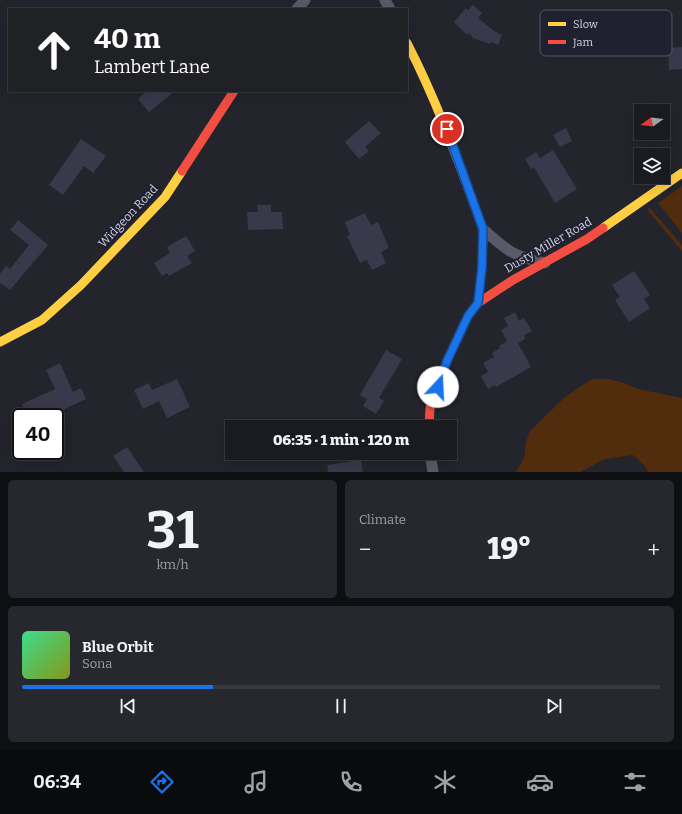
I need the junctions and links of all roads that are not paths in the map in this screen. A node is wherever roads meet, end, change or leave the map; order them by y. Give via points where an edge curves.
1 (305, 0) edge
2 (298, 8) edge
3 (408, 45) edge
4 (233, 92) edge
5 (682, 173) edge
6 (483, 229) junction
7 (546, 263) junction
8 (478, 303) junction
9 (16, 334) junction
10 (0, 342) edge
11 (0, 352) edge
12 (429, 420) edge
13 (431, 460) edge
14 (433, 472) edge

1 - 2 street
3 - 6 street via 447,129
4 - 9 street, Widgeon Road via 165,197 81,285 42,320
5 - 7 street, Dusty Miller Road via 587,239
6 - 7 street via 513,254
6 - 8 street
7 - 8 street, Dusty Miller Road via 513,280
8 - 12 street, Dusty Miller Road via 468,316 447,361 430,408
9 - 10 street, Widgeon Road
9 - 11 street, Widgeon Road
13 - 14 street

